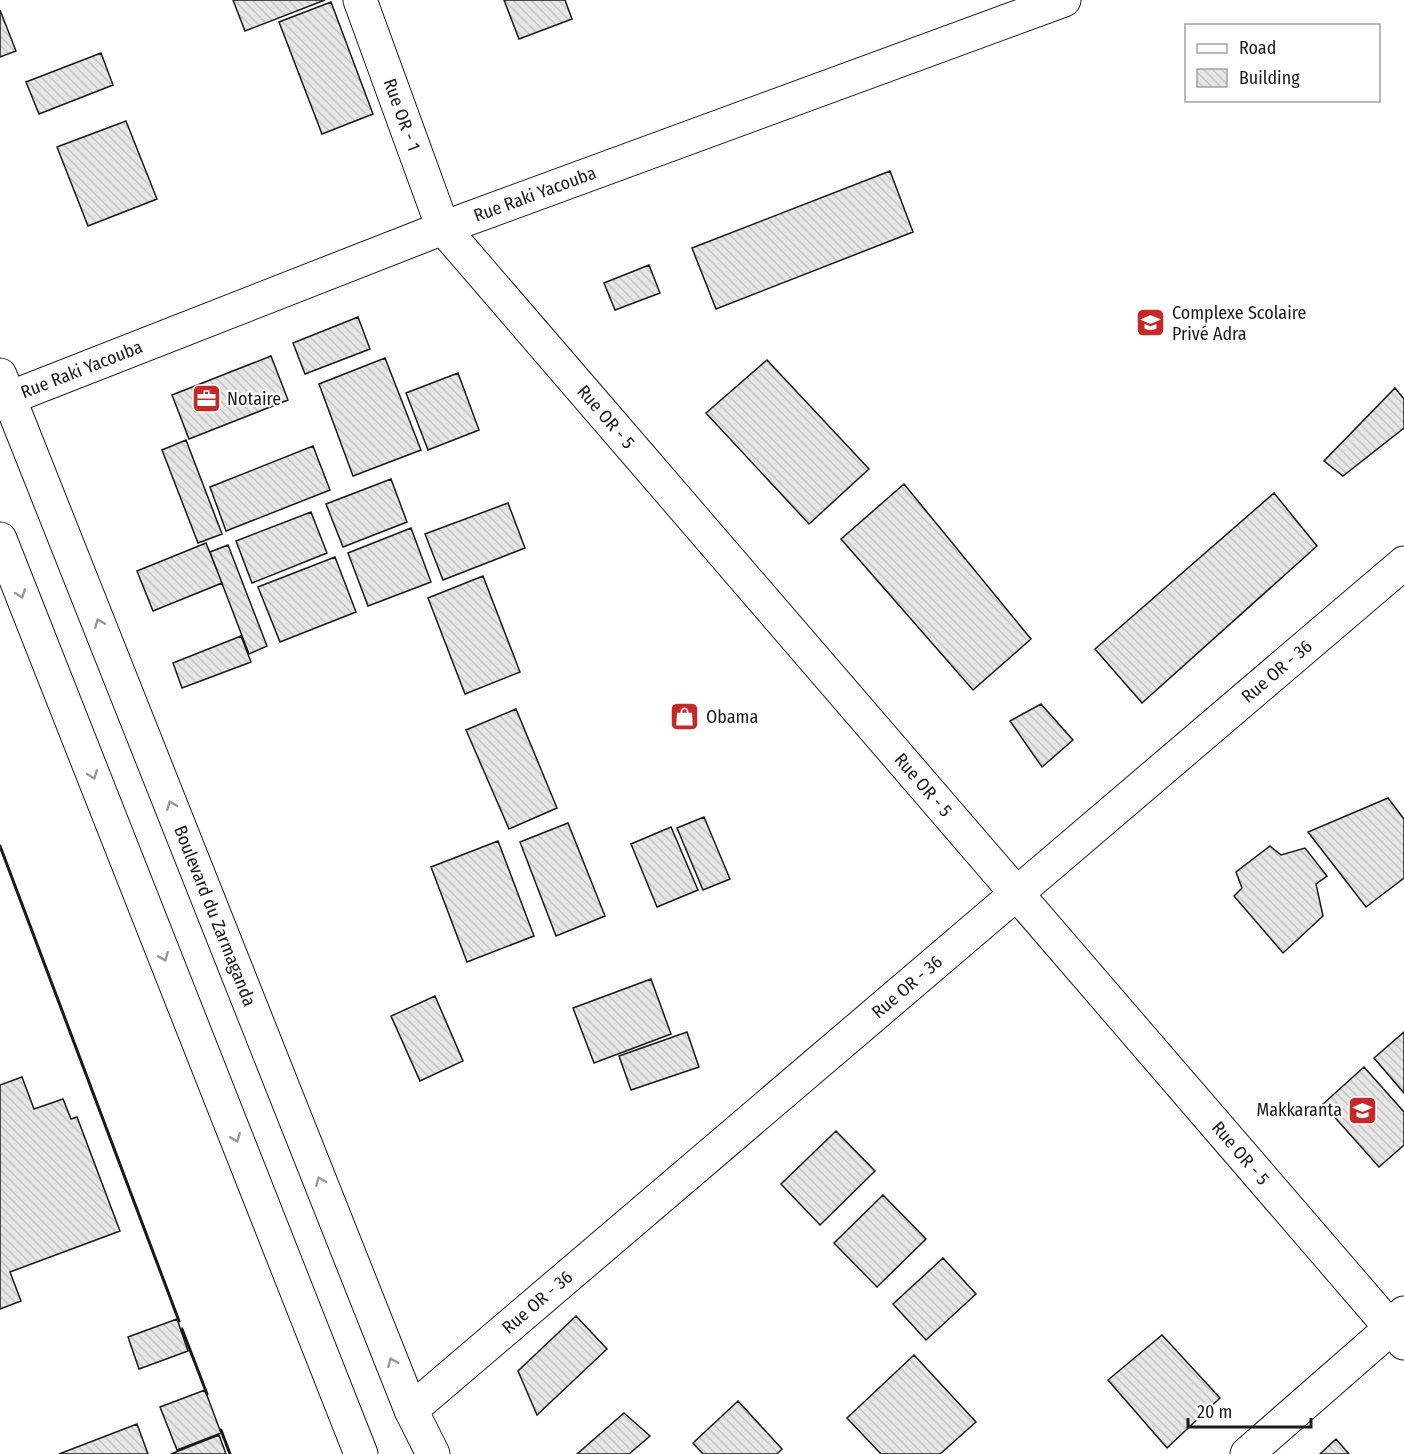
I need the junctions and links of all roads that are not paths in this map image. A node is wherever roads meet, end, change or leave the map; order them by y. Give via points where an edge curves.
1 (360, 0) edge
2 (1064, 0) edge
3 (443, 228) junction
4 (5, 387) edge
5 (0, 539) edge
6 (1404, 563) edge
7 (1017, 893) junction
8 (1400, 1328) edge
9 (411, 1410) junction
10 (361, 1454) edge
11 (433, 1454) edge
12 (1247, 1454) edge

1 - 3 street, Rue OR - 1
2 - 3 street, Rue Raki Yacouba
3 - 4 street, Rue Raki Yacouba
3 - 7 street, Rue OR - 5
9 -> 4 street, Boulevard du Zarmaganda
5 -> 10 street
6 - 7 street, Rue OR - 36
7 - 8 street, Rue OR - 5
7 - 9 street, Rue OR - 36
8 - 12 street
9 - 11 street, Boulevard du Zarmaganda

